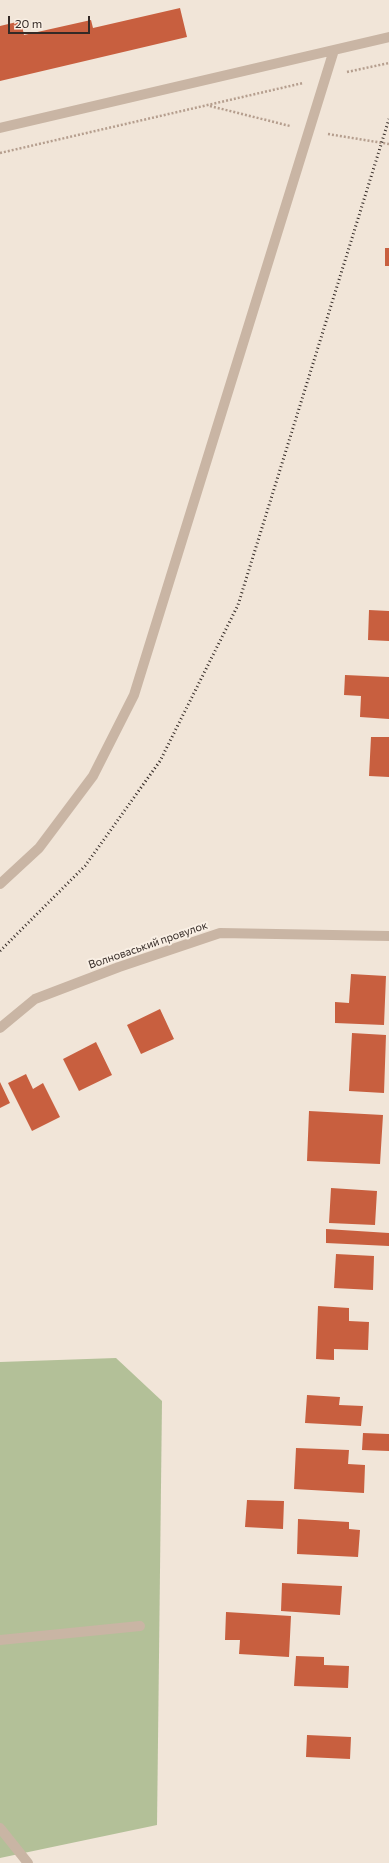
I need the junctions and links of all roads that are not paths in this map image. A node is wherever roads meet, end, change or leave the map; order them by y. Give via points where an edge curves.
1 (389, 37) edge
2 (334, 50) junction
3 (0, 128) edge
4 (0, 884) edge
5 (389, 936) edge
6 (0, 1028) edge
7 (140, 1626) dead end
8 (0, 1640) edge
9 (0, 1828) edge
10 (28, 1863) edge

1 - 2 street
2 - 3 street
2 - 4 street via 134,695 93,776 39,848
5 - 6 street, Волноваський провулок via 220,933 35,999
7 - 8 street
9 - 10 street

